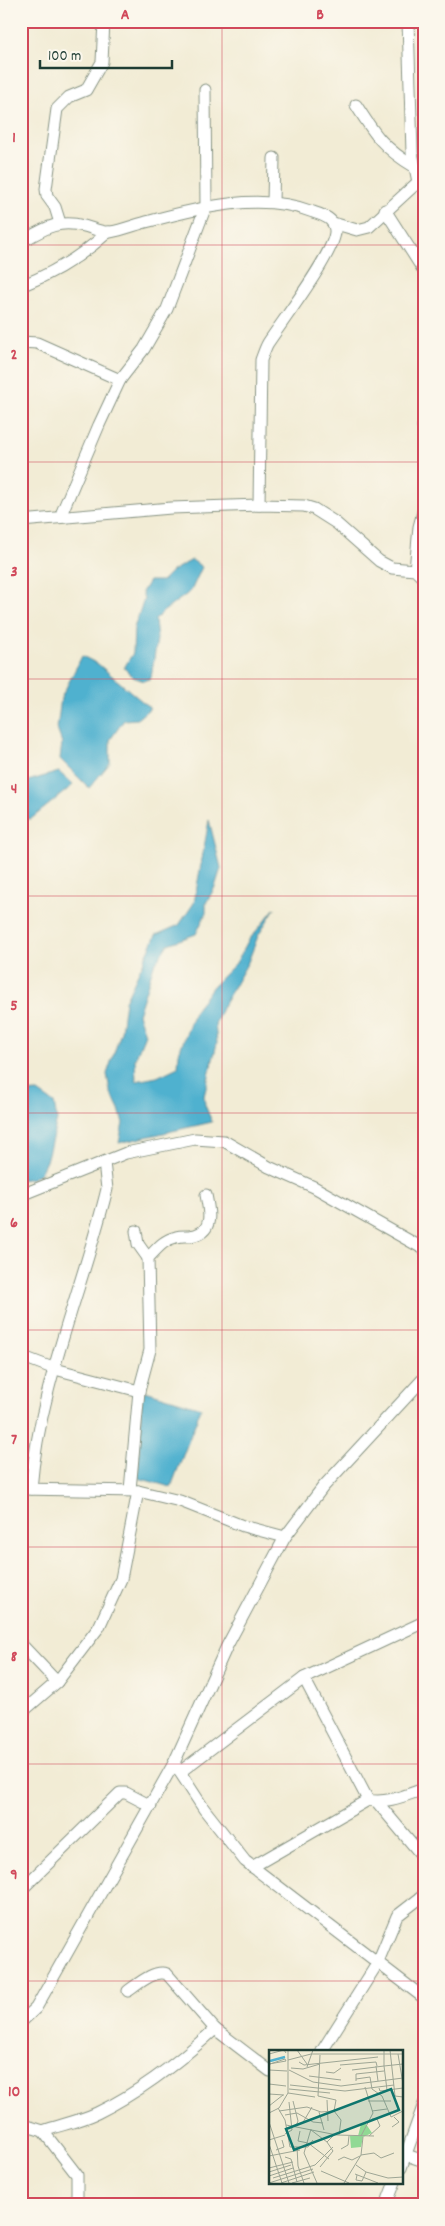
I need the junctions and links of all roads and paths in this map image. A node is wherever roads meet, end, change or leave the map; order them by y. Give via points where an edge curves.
1 (104, 21) edge
2 (408, 21) edge
3 (205, 90) dead end
4 (356, 105) dead end
5 (274, 158) dead end
6 (415, 167) junction
7 (421, 180) edge
8 (273, 202) junction
9 (206, 206) junction
10 (385, 210) junction
11 (60, 223) junction
12 (333, 223) junction
13 (108, 232) junction
14 (21, 242) edge
15 (424, 271) edge
16 (21, 286) edge
17 (21, 342) edge
18 (120, 380) junction
19 (259, 505) junction
20 (424, 508) edge
21 (60, 517) junction
22 (21, 521) edge
23 (415, 570) junction
24 (424, 579) edge
25 (104, 1162) junction
26 (21, 1195) edge
27 (206, 1195) dead end
28 (136, 1231) dead end
29 (424, 1250) edge
30 (148, 1258) junction
31 (21, 1356) edge
32 (55, 1369) junction
33 (424, 1378) edge
34 (139, 1391) junction
35 (26, 1488) edge
36 (134, 1490) junction
37 (285, 1537) junction
38 (424, 1622) edge
39 (21, 1644) edge
40 (304, 1678) junction
41 (57, 1682) junction
42 (21, 1714) edge
43 (177, 1768) junction
44 (424, 1788) edge
45 (372, 1801) junction
46 (151, 1806) junction
47 (424, 1858) edge
48 (252, 1867) junction
49 (21, 1890) edge
50 (424, 1895) edge
51 (377, 1964) junction
52 (128, 1991) dead end
53 (424, 1998) edge
54 (21, 2022) edge
55 (215, 2029) junction
56 (323, 2050) edge
57 (269, 2070) edge
58 (424, 2104) edge
59 (21, 2124) edge
60 (43, 2131) junction
61 (406, 2155) junction
62 (424, 2162) edge
63 (402, 2165) edge
64 (395, 2184) edge
65 (77, 2205) edge
66 (386, 2205) edge

1 - 11 street via 102,62 86,90 69,97 57,109 46,189
2 - 6 street
3 - 9 street
4 - 6 street via 374,134 392,154
5 - 8 street
6 - 7 street
7 - 10 street
8 - 9 street
8 - 12 street via 300,207
9 - 13 street
9 - 18 street via 167,309 144,349
10 - 12 street via 369,227 356,230
10 - 15 street
11 - 13 street
11 - 14 street
12 - 19 street via 336,231 329,249 290,314 267,344 261,360
13 - 16 street via 84,254
17 - 18 street via 37,343
18 - 21 street
19 - 21 street
19 - 23 street via 314,509 336,522 379,561 392,568
20 - 23 street
21 - 22 street
23 - 24 street
25 - 26 street
25 - 29 street via 126,1153 195,1139 224,1141
25 - 32 street via 107,1189
27 - 30 street via 211,1215 206,1228 194,1236 177,1236 163,1242
28 - 30 street via 138,1244
30 - 34 street via 150,1350
31 - 32 street
32 - 34 street
32 - 35 street
33 - 37 street via 323,1487
34 - 36 street
35 - 36 street
36 - 37 street via 180,1501 243,1526
36 - 41 street via 121,1579 99,1627
37 - 43 street via 227,1646
38 - 40 street
39 - 41 street
40 - 43 street
40 - 45 street
41 - 42 street
43 - 46 street
43 - 48 street via 227,1840
44 - 45 street via 398,1798
45 - 47 street
45 - 48 street
46 - 49 street via 120,1793
46 - 54 street via 36,2008
48 - 51 street
50 - 51 street via 397,1916
51 - 53 street
51 - 56 street
52 - 55 street via 157,1973 167,1974
55 - 57 street
55 - 60 street via 189,2053 130,2096 96,2114
58 - 61 street
59 - 60 street
60 - 65 street via 77,2175
61 - 62 street
61 - 63 street
64 - 66 street

